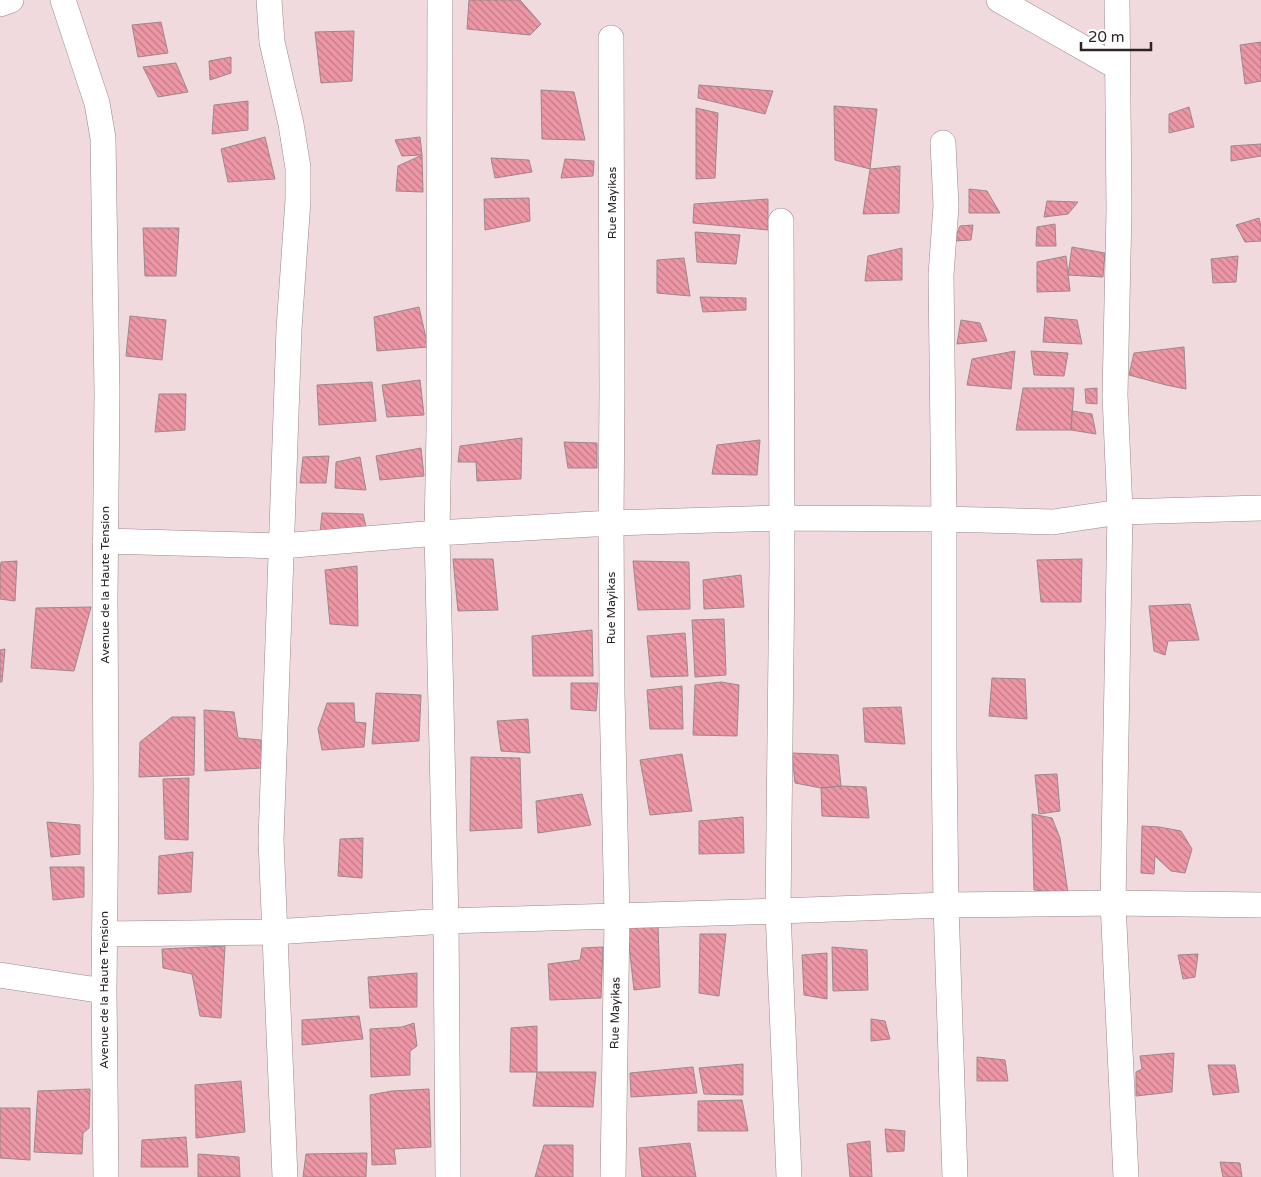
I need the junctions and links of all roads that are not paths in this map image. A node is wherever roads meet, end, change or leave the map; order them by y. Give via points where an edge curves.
1 (11, 0) edge
2 (63, 0) edge
3 (269, 0) edge
4 (440, 0) edge
5 (999, 0) edge
6 (1117, 0) edge
7 (0, 4) edge
8 (611, 38) dead end
9 (1117, 67) junction
10 (943, 143) dead end
11 (781, 221) dead end
12 (1261, 508) edge
13 (1120, 512) junction
14 (781, 518) junction
15 (944, 519) junction
16 (611, 523) junction
17 (437, 533) junction
18 (105, 541) junction
19 (282, 546) junction
20 (1113, 903) junction
21 (946, 905) junction
22 (1261, 905) edge
23 (778, 911) junction
24 (617, 916) junction
25 (446, 921) junction
26 (274, 932) junction
27 (104, 934) junction
28 (0, 975) edge
29 (104, 991) junction
30 (106, 1177) edge
31 (285, 1177) edge
32 (448, 1177) edge
33 (613, 1177) edge
34 (789, 1177) edge
35 (954, 1177) edge
36 (1126, 1177) edge

1 - 7 street
2 - 18 street, Avenue de la Haute Tension via 97,103 103,138 107,392
3 - 19 street via 272,42 298,168
4 - 17 street
5 - 9 street
6 - 9 street
8 - 16 street, Rue Mayikas
9 - 13 street via 1119,210 1115,395
10 - 15 street via 946,206 941,274
11 - 14 street
12 - 13 street
13 - 15 street via 1053,522
13 - 20 street
14 - 15 street
14 - 16 street
14 - 23 street
15 - 21 street
16 - 17 street
16 - 24 street, Rue Mayikas
17 - 19 street
17 - 25 street
18 - 19 street
18 - 27 street, Avenue de la Haute Tension
19 - 26 street via 272,840
20 - 21 street
20 - 22 street
20 - 36 street
21 - 23 street
21 - 35 street
23 - 24 street
23 - 34 street
24 - 25 street
24 - 33 street, Rue Mayikas
25 - 26 street
25 - 32 street
26 - 27 street
26 - 31 street
27 - 29 street, Avenue de la Haute Tension
28 - 29 street
29 - 30 street, Avenue de la Haute Tension

